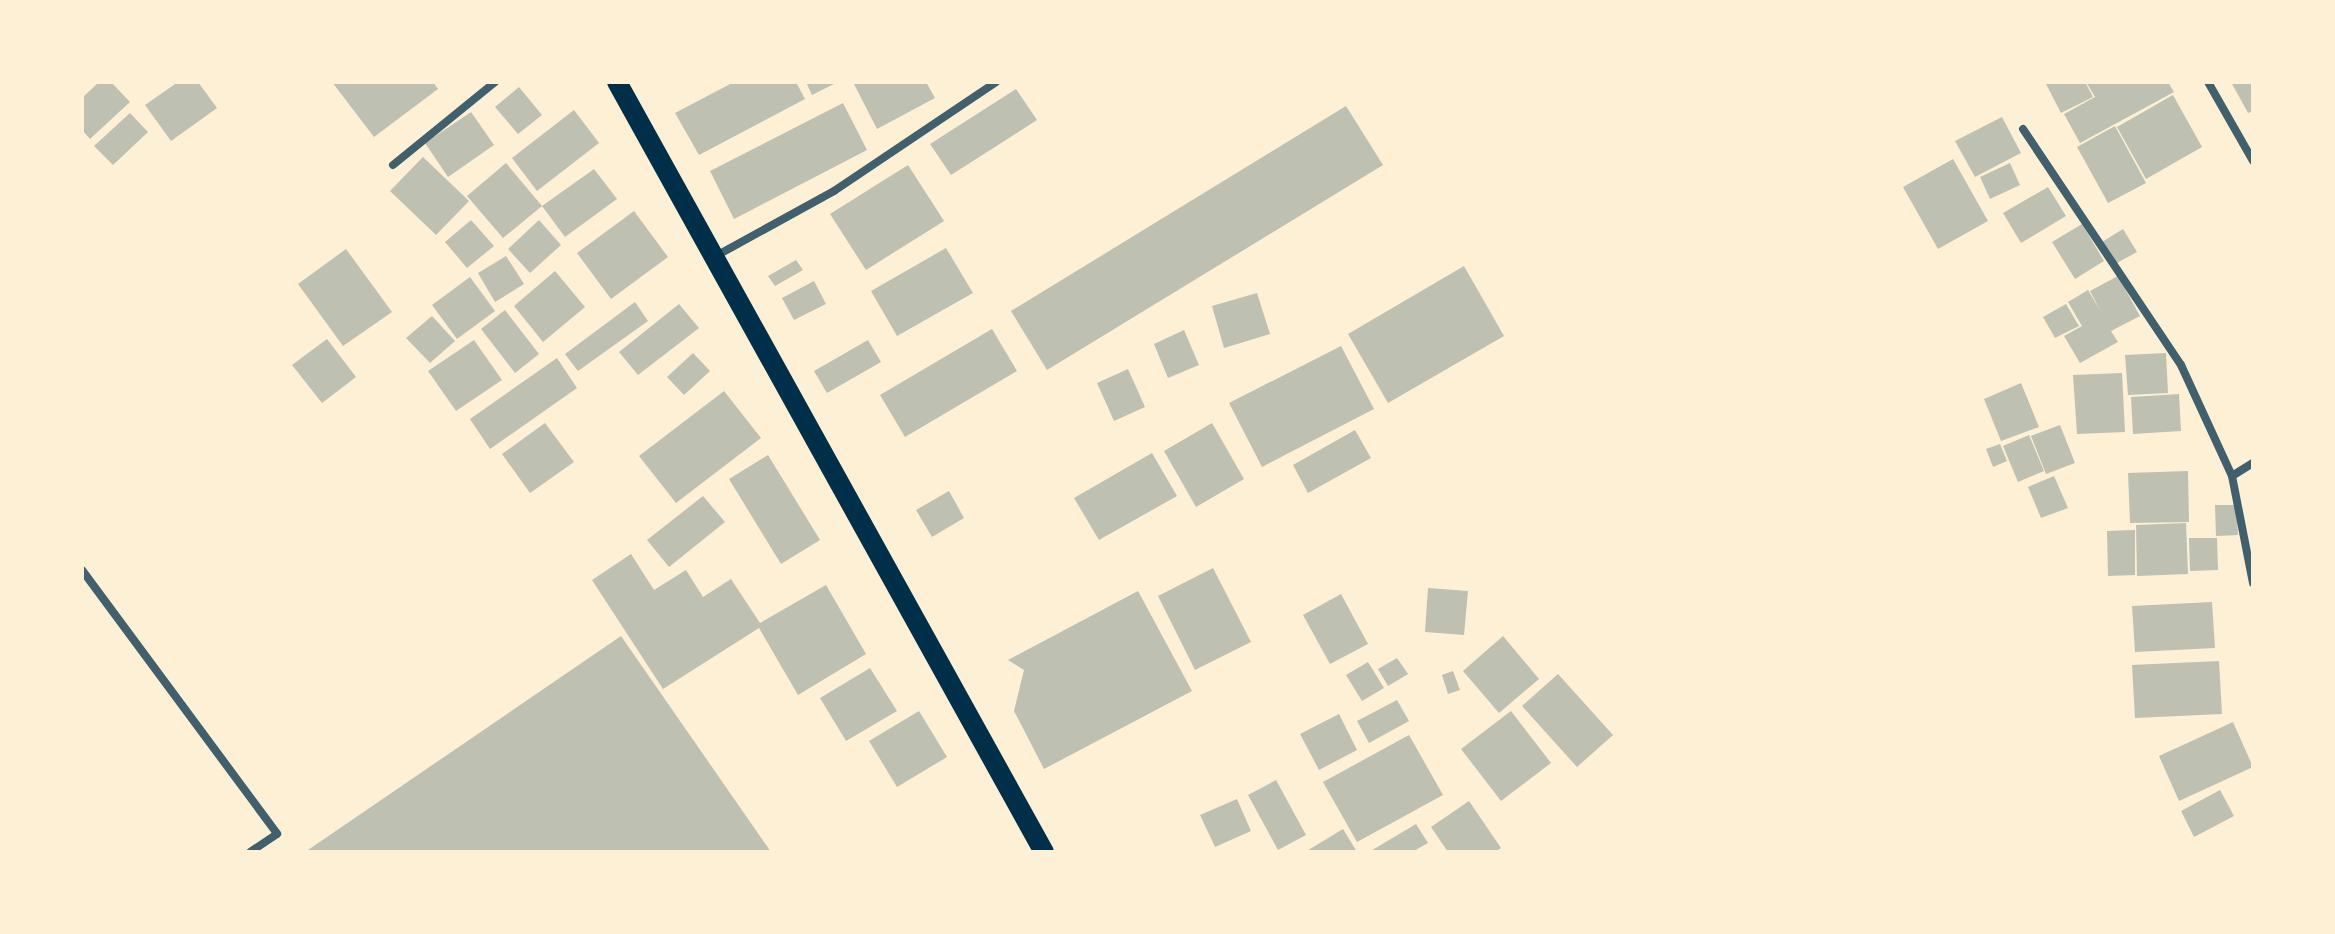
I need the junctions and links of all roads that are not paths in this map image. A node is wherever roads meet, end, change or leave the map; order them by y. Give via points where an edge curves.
1 (495, 82) edge
2 (617, 82) edge
3 (996, 82) edge
4 (2208, 82) edge
5 (2023, 129) dead end
6 (2253, 161) edge
7 (393, 165) dead end
8 (714, 257) junction
9 (2253, 463) edge
10 (2232, 476) junction
11 (82, 570) edge
12 (2253, 583) edge
13 (250, 852) edge
14 (1044, 852) edge

1 - 7 street
2 - 8 main road
3 - 8 street via 834,191
4 - 6 street
5 - 10 street via 2181,365
8 - 14 main road
9 - 10 street
10 - 12 street
11 - 13 street via 277,834

